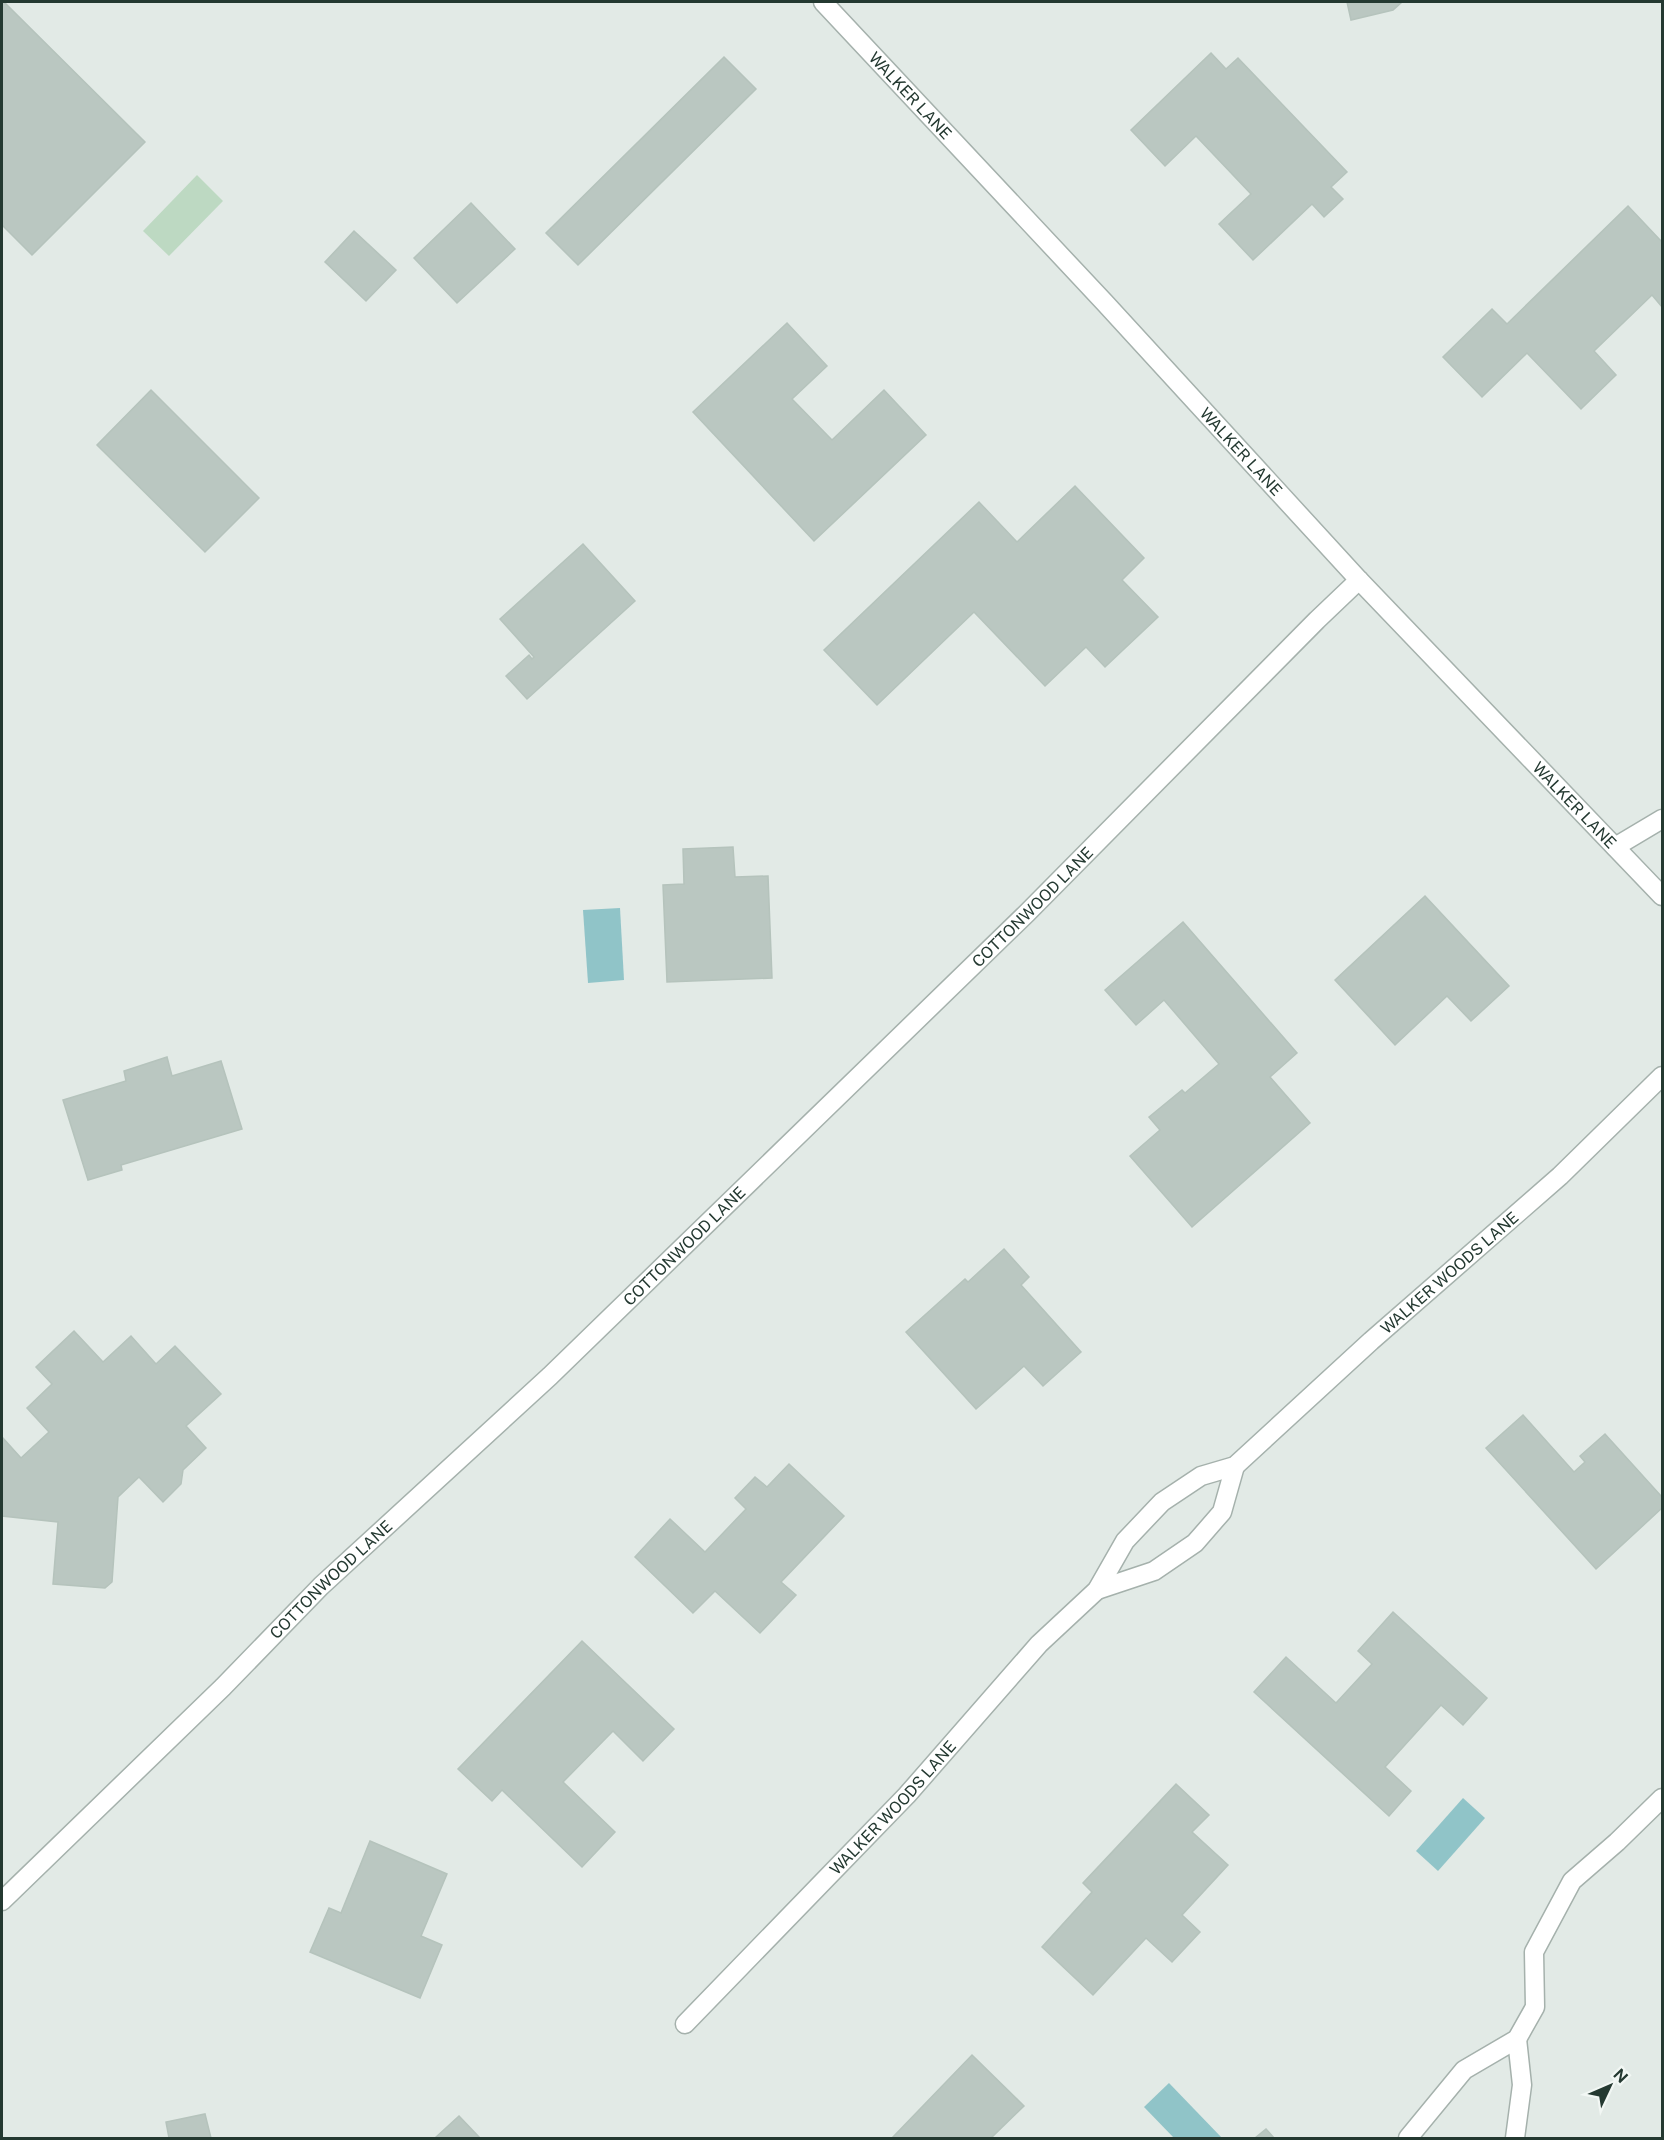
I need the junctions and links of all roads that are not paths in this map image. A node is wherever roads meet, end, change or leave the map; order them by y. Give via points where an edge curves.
1 (823, 2) edge
2 (1359, 580) junction
3 (1662, 819) edge
4 (1615, 848) junction
5 (1662, 896) edge
6 (1662, 1076) edge
7 (1235, 1466) junction
8 (1097, 1590) junction
9 (1662, 1798) edge
10 (2, 1901) edge
11 (685, 2024) dead end
12 (1517, 2039) junction
13 (1408, 2139) edge
14 (1515, 2139) edge

1 - 2 street, WALKER LANE
2 - 4 street, WALKER LANE
2 - 10 street, COTTONWOOD LANE via 1028,914 550,1376 321,1586 223,1687
3 - 4 street
4 - 5 street, WALKER LANE
6 - 7 street, WALKER WOODS LANE via 1560,1176
7 - 8 street, WALKER WOODS LANE via 1201,1476 1162,1502 1125,1541
7 - 8 street, WALKER WOODS LANE via 1222,1512 1195,1543 1154,1572
8 - 11 street, WALKER WOODS LANE via 1039,1644 907,1795
9 - 12 street via 1572,1881 1534,1952 1535,2007
12 - 13 street via 1464,2070
12 - 14 street via 1522,2085

